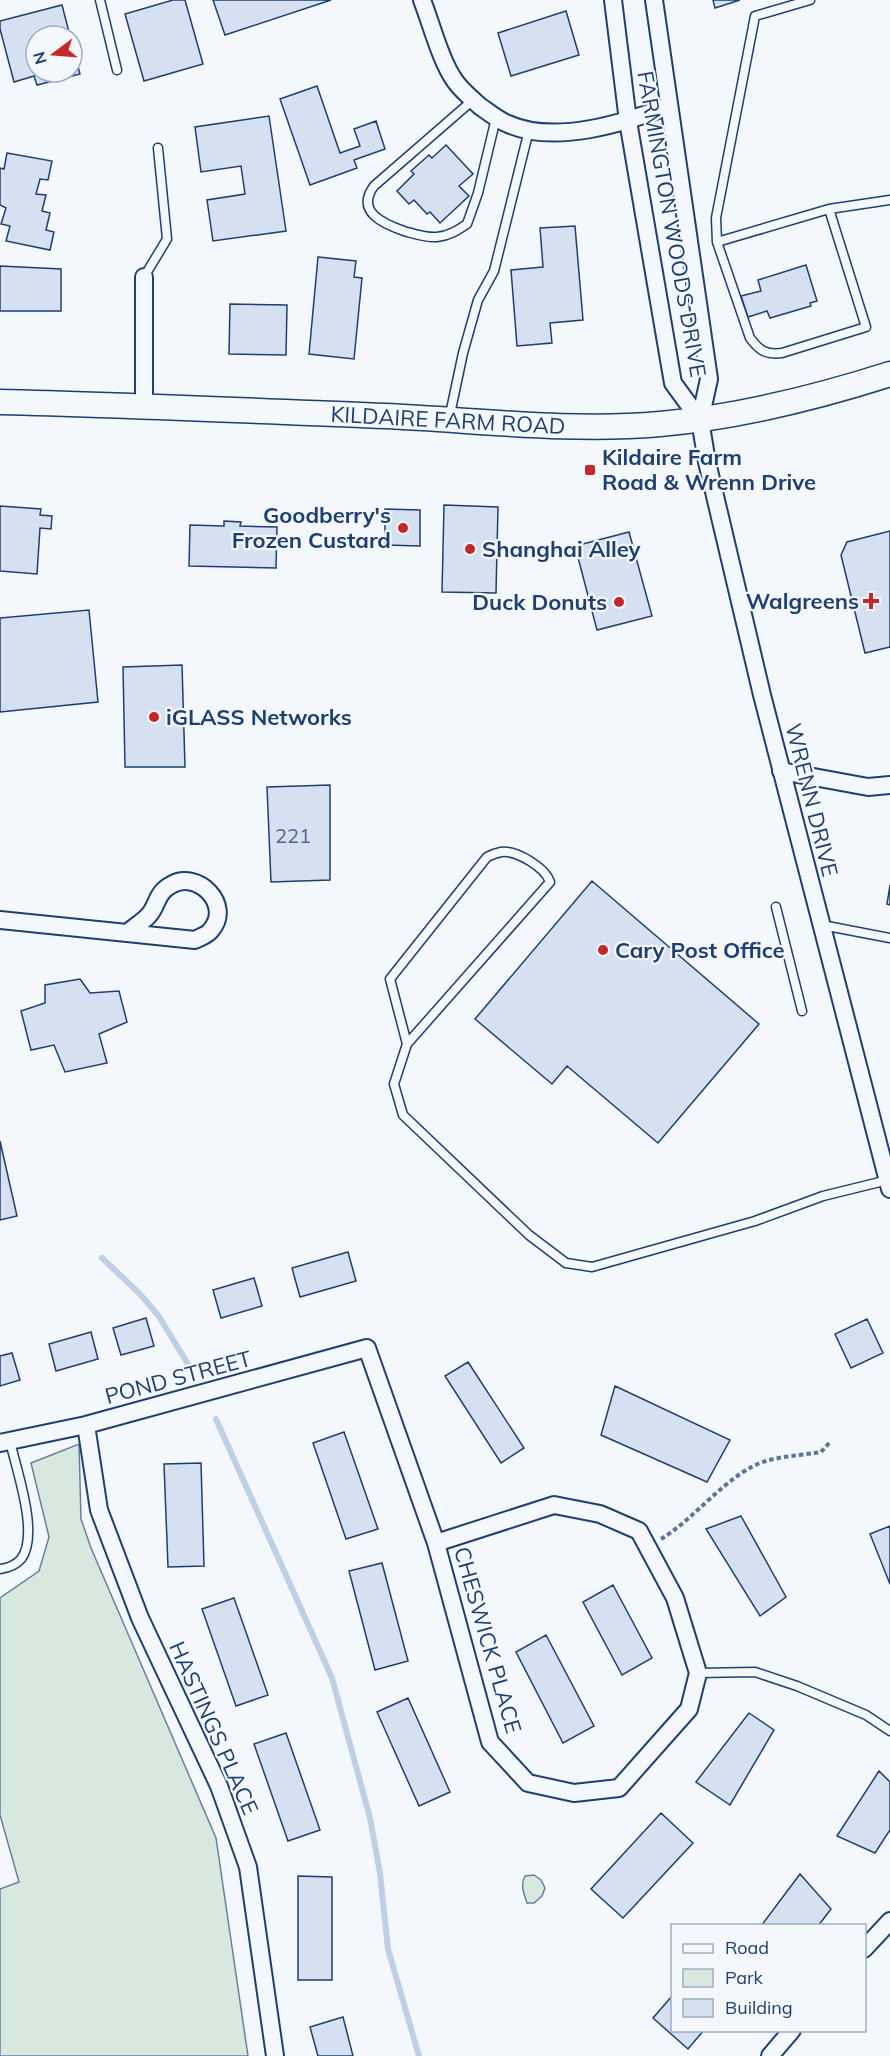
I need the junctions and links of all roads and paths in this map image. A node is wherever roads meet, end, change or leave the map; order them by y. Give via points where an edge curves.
1 (100, 0) edge
2 (422, 0) edge
3 (613, 0) edge
4 (654, 0) edge
5 (810, 0) edge
6 (117, 70) dead end
7 (473, 100) junction
8 (669, 106) junction
9 (496, 118) junction
10 (628, 121) junction
11 (529, 130) junction
12 (159, 148) dead end
13 (888, 200) edge
14 (830, 209) junction
15 (890, 211) edge
16 (717, 242) junction
17 (144, 277) joint
18 (890, 374) edge
19 (0, 402) edge
20 (144, 406) junction
21 (448, 419) junction
22 (700, 420) junction
23 (781, 771) junction
24 (890, 785) edge
25 (776, 907) dead end
26 (0, 920) edge
27 (821, 925) junction
28 (127, 933) junction
29 (890, 938) edge
30 (802, 1011) dead end
31 (407, 1044) junction
32 (889, 1183) edge
33 (367, 1348) joint
34 (86, 1425) junction
35 (5, 1442) edge
36 (830, 1442) dead end
37 (436, 1543) junction
38 (648, 1548) junction
39 (0, 1569) edge
40 (698, 1673) junction
41 (890, 1731) edge
42 (890, 1921) edge
43 (866, 1947) edge
44 (791, 2032) edge
45 (275, 2056) edge
46 (770, 2056) edge

1 - 6 lane
2 - 7 street via 454,81
3 - 10 street, FARMINGTON WOODS DRIVE
4 - 8 street, FARMINGTON WOODS DRIVE
5 - 16 lane via 754,16 716,218
7 - 9 street
7 - 9 lane via 374,186 368,200 371,213 379,222 426,237 450,234 467,224
8 - 10 street
8 - 22 street, FARMINGTON WOODS DRIVE via 709,379
9 - 11 street
10 - 11 street via 564,132
10 - 22 street, FARMINGTON WOODS DRIVE via 673,383
11 - 21 lane via 494,271 478,300
12 - 17 lane via 168,239
13 - 14 lane
13 - 15 lane
14 - 16 lane
14 - 16 lane via 866,327 782,353 769,354 750,338
17 - 20 street
18 - 22 main road, KILDAIRE FARM ROAD via 789,402
19 - 20 main road, KILDAIRE FARM ROAD
20 - 21 main road, KILDAIRE FARM ROAD
21 - 22 main road, KILDAIRE FARM ROAD via 566,427
22 - 23 street, WRENN DRIVE
23 - 24 street via 868,787
23 - 27 street, WRENN DRIVE
25 - 30 lane
26 - 28 street
27 - 29 lane
27 - 32 street, WRENN DRIVE
28 - 28 street via 195,940 210,932 218,909 213,895 201,886 188,880 173,883 160,892 151,914
31 - 31 lane via 390,979 486,857 502,852 521,855 548,875 550,882
31 - 32 lane via 394,1084 403,1115 529,1235 567,1263 592,1267 755,1221 823,1196
33 - 34 street, POND STREET
33 - 37 street, CHESWICK PLACE
34 - 35 street, POND STREET
34 - 45 street, HASTINGS PLACE via 99,1510 140,1618 219,1786 248,1867
35 - 39 lane via 27,1508 27,1545 21,1559
36 - 38 path via 822,1452 764,1461 737,1476 676,1530
37 - 38 street, CHESWICK PLACE via 554,1505 600,1514 639,1531
37 - 40 street, CHESWICK PLACE via 490,1742 528,1783 574,1793 619,1788 689,1709
38 - 40 street, CHESWICK PLACE via 675,1598
40 - 41 lane via 755,1672 866,1715
42 - 43 street
44 - 46 street

